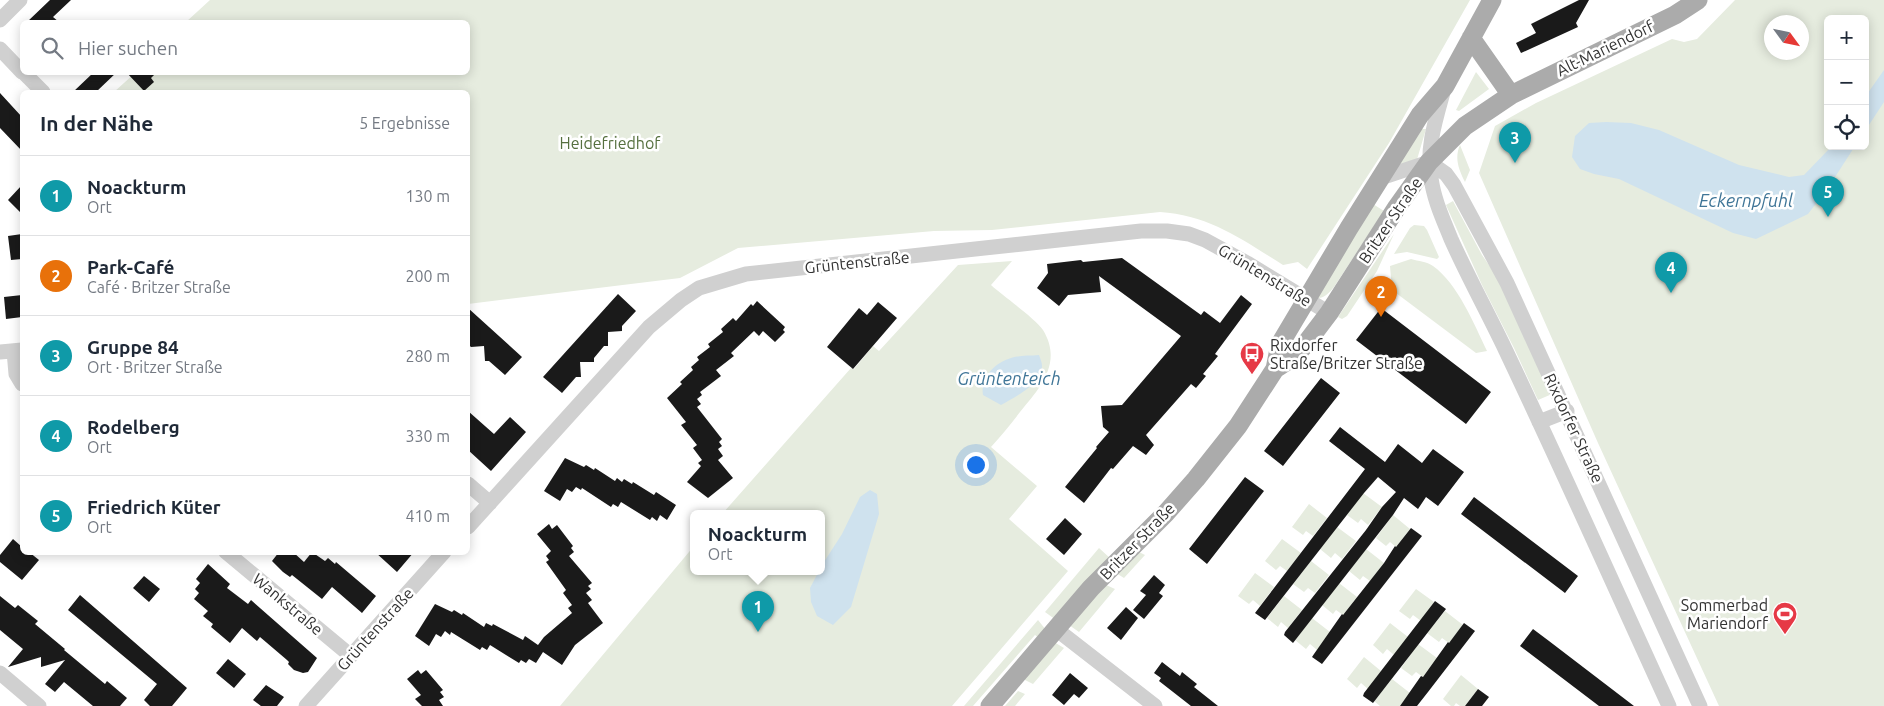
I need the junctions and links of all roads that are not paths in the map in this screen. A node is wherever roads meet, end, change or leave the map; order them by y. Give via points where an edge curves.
1 (20, 0) edge
2 (1492, 0) edge
3 (1698, 0) edge
4 (0, 20) edge
5 (1471, 38) junction
6 (0, 49) edge
7 (20, 69) edge
8 (26, 75) edge
9 (1445, 86) junction
10 (41, 90) edge
11 (1511, 95) junction
12 (1429, 162) junction
13 (1381, 178) junction
14 (1307, 300) junction
15 (1329, 313) junction
16 (12, 351) edge
17 (1275, 369) junction
18 (20, 381) edge
19 (1567, 411) junction
20 (1539, 422) junction
21 (470, 486) edge
22 (490, 503) junction
23 (470, 525) edge
24 (230, 555) edge
25 (441, 555) edge
26 (1056, 629) junction
27 (351, 656) junction
28 (0, 673) edge
29 (40, 706) edge
30 (306, 706) edge
31 (990, 706) edge
32 (1155, 706) edge
33 (1669, 706) edge
34 (1700, 706) edge

1 - 4 street
2 - 5 main road, Britzer Straße
3 - 11 main road, Alt-Mariendorf via 1674,15
5 - 9 main road, Britzer Straße
5 - 11 main road
6 - 7 street
8 - 10 street
9 - 12 street, Rixdorfer Straße
9 - 13 main road, Britzer Straße via 1420,115
11 - 12 main road, Britzer Straße via 1465,126
12 - 13 street, Britzer Straße
12 - 15 main road, Britzer Straße
12 - 19 street, Rixdorfer Straße via 1446,174 1462,199 1507,283
12 - 20 street, Rixdorfer Straße via 1440,214
13 - 14 main road, Britzer Straße
14 - 15 street, Grüntenstraße
14 - 17 main road, Britzer Straße via 1280,344
14 - 22 street, Grüntenstraße via 1205,240 1167,231 1121,233 746,274 699,288 665,312
15 - 17 main road, Britzer Straße via 1295,356
16 - 18 street
17 - 26 main road, Britzer Straße via 1238,426 1196,479
19 - 20 street
19 - 34 street, Rixdorfer Straße
20 - 33 street, Rixdorfer Straße
21 - 22 street
22 - 23 street, Grüntenstraße
24 - 27 street, Wankstraße
25 - 27 street, Grüntenstraße
26 - 31 main road, Britzer Straße
26 - 32 street
27 - 30 street, Grüntenstraße
28 - 29 street

